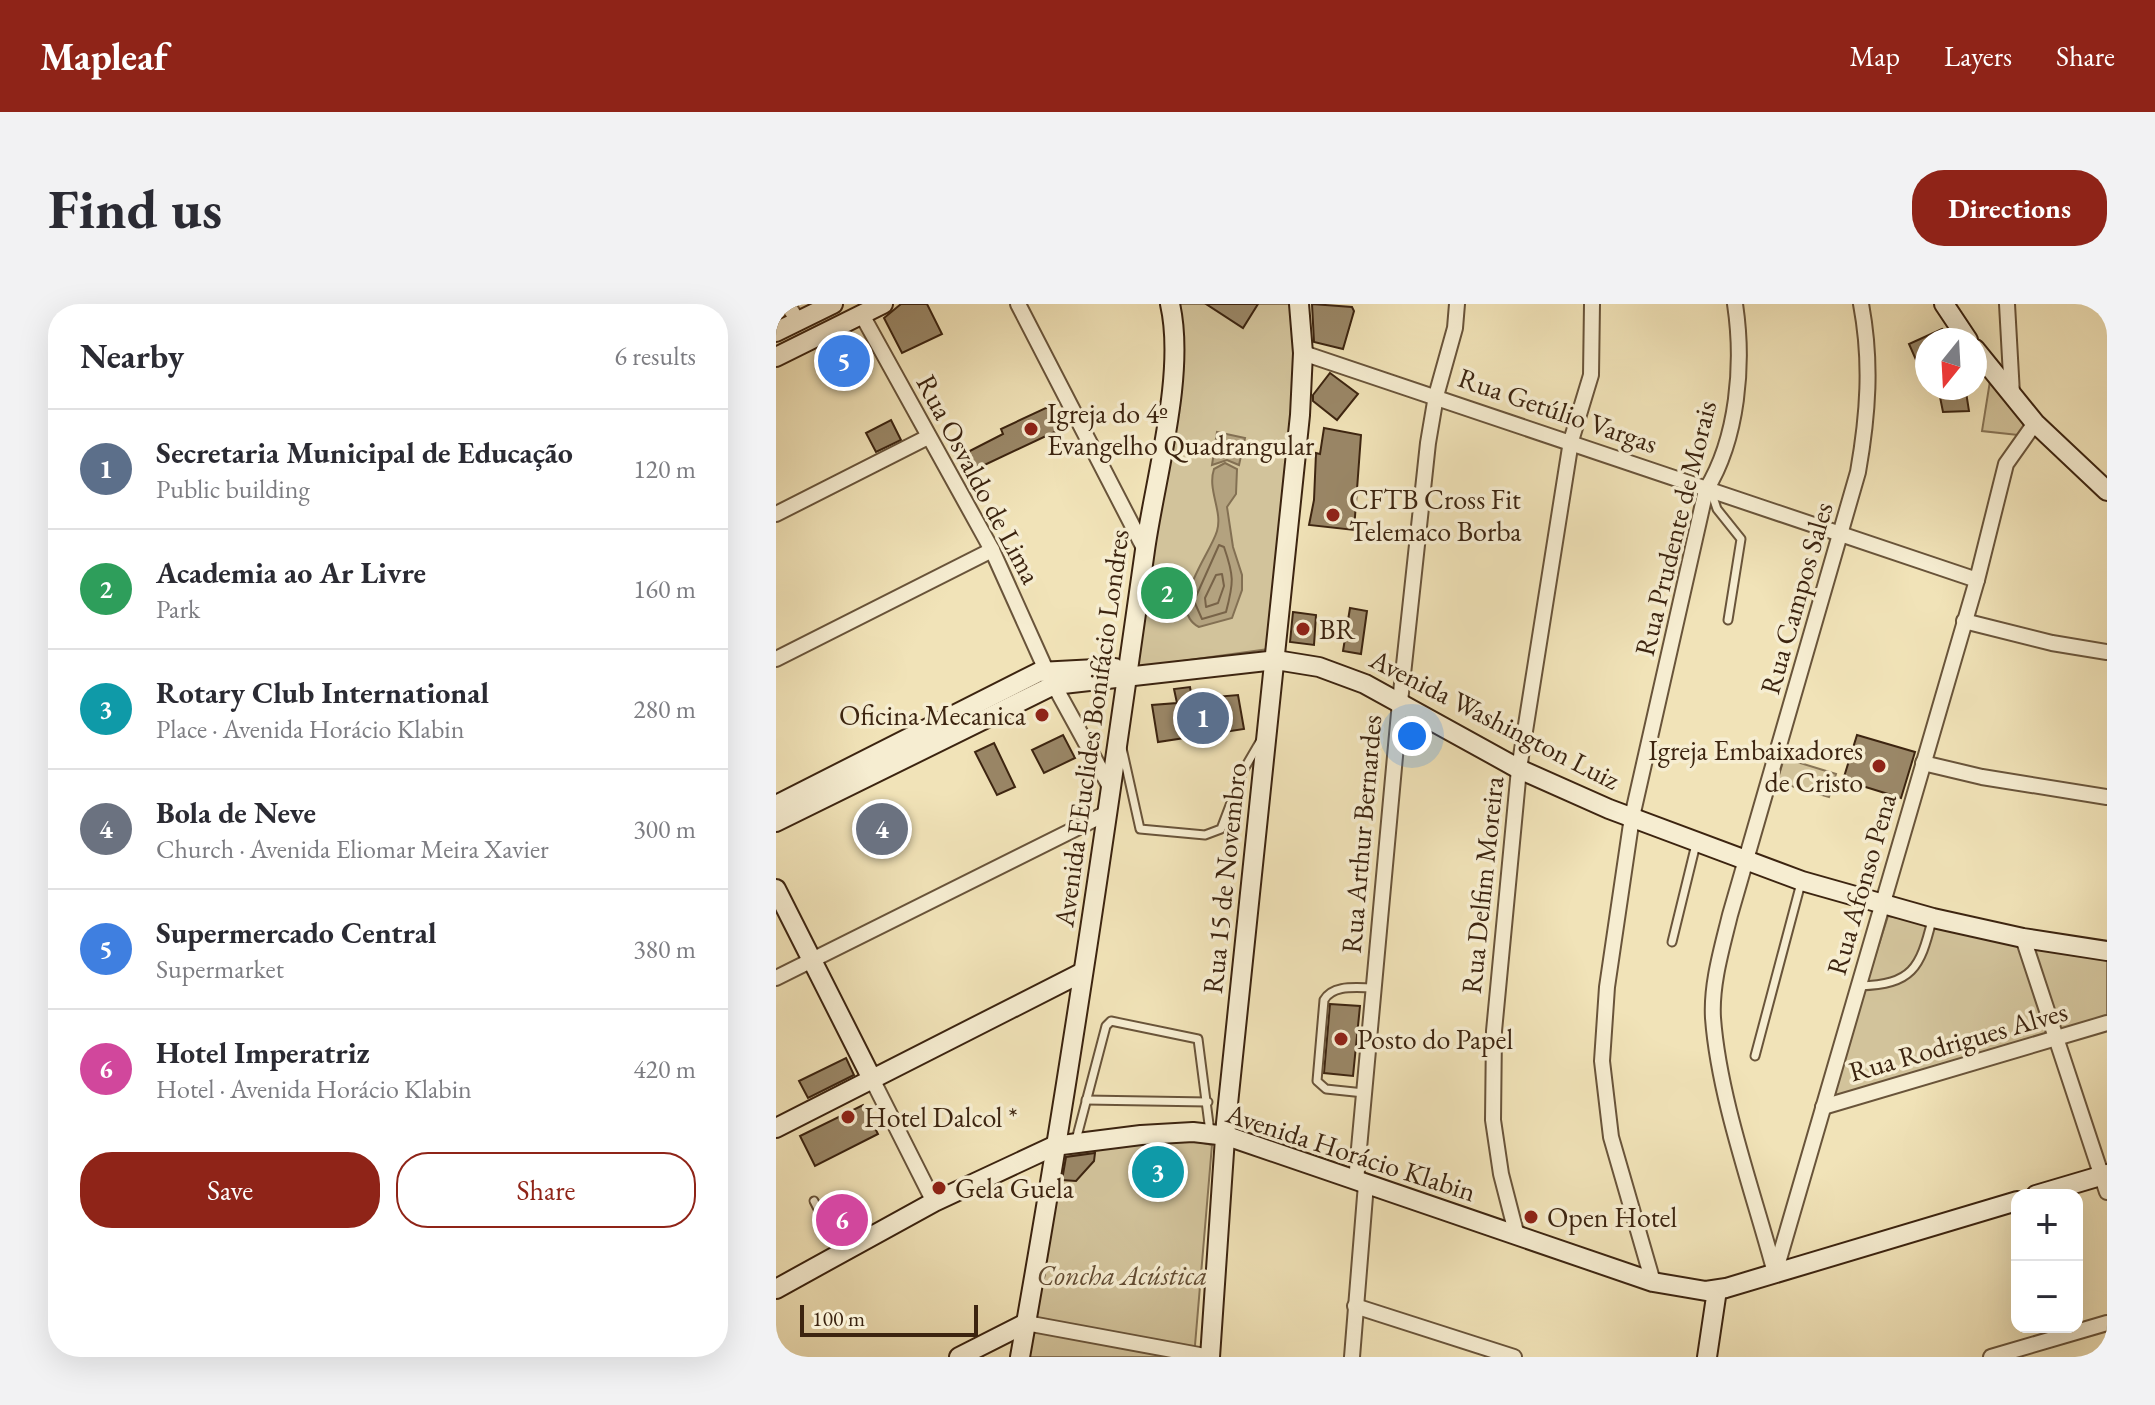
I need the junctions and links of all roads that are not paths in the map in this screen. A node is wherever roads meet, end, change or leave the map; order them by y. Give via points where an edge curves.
1 (787, 304) edge
2 (833, 304) edge
3 (883, 304) edge
4 (1018, 304) edge
5 (1170, 304) edge
6 (1299, 304) edge
7 (1457, 304) edge
8 (1592, 304) edge
9 (1735, 304) edge
10 (1861, 304) edge
11 (1944, 304) edge
12 (2007, 304) edge
13 (862, 315) junction
14 (798, 321) junction
15 (1960, 328) edge
16 (776, 332) edge
17 (1303, 353) junction
18 (776, 357) edge
19 (1987, 364) edge
20 (2012, 395) junction
21 (1436, 396) junction
22 (2035, 423) junction
23 (928, 437) junction
24 (1571, 441) junction
25 (1708, 491) junction
26 (2107, 491) edge
27 (776, 514) edge
28 (1842, 535) junction
29 (992, 550) junction
30 (1145, 550) junction
31 (1977, 580) junction
32 (1728, 620) dead end
33 (1964, 621) junction
34 (2107, 652) edge
35 (776, 659) edge
36 (1276, 660) junction
37 (1128, 674) junction
38 (1050, 677) junction
39 (1400, 702) junction
40 (1269, 727) junction
41 (1119, 734) junction
42 (1923, 763) junction
43 (1519, 769) junction
44 (1110, 787) junction
45 (2107, 797) edge
46 (776, 805) edge
47 (1107, 813) junction
48 (1632, 817) junction
49 (776, 822) edge
50 (1696, 842) junction
51 (1747, 861) junction
52 (1802, 881) junction
53 (776, 889) edge
54 (1881, 905) junction
55 (1933, 918) junction
56 (2023, 938) junction
57 (1672, 942) dead end
58 (2107, 951) edge
59 (812, 960) junction
60 (1083, 972) junction
61 (776, 978) edge
62 (1858, 986) junction
63 (1374, 988) junction
64 (2107, 1023) edge
65 (2057, 1039) junction
66 (1755, 1056) dead end
67 (872, 1079) junction
68 (1364, 1093) junction
69 (1086, 1100) junction
70 (1208, 1102) junction
71 (1823, 1107) junction
72 (776, 1128) edge
73 (1221, 1131) junction
74 (1075, 1144) junction
75 (1053, 1153) junction
76 (2105, 1180) edge
77 (1361, 1182) junction
78 (2064, 1189) edge
79 (814, 1201) dead end
80 (934, 1202) junction
81 (2011, 1203) edge
82 (1517, 1236) junction
83 (841, 1254) junction
84 (1775, 1273) junction
85 (1653, 1282) junction
86 (776, 1289) edge
87 (1717, 1290) junction
88 (1355, 1306) junction
89 (1026, 1323) junction
90 (2107, 1323) edge
91 (959, 1357) edge
92 (1020, 1357) edge
93 (1210, 1357) edge
94 (1352, 1357) edge
95 (1514, 1357) edge
96 (1707, 1357) edge
97 (1991, 1357) edge

1 - 14 street
2 - 14 main road
3 - 13 main road
4 - 30 street
5 - 30 main road, Avenida EEuclides Bonifácio Londres via 1170,392
6 - 17 main road, Rua 15 de Novembro
7 - 21 street, Rua Arthur Bernardes
8 - 24 street, Rua Delfim Moreira via 1591,375
9 - 25 street, Rua Prudente de Morais via 1740,335 1734,409
10 - 28 street, Rua Campos Sales via 1868,341 1869,411
11 - 15 main road
12 - 20 street
13 - 18 main road
13 - 23 street, Rua Osvaldo de Lima
14 - 16 main road
17 - 21 street, Rua Getúlio Vargas
17 - 36 main road, Rua 15 de Novembro
19 - 20 main road
20 - 22 main road
21 - 24 street, Rua Getúlio Vargas
21 - 39 street, Rua Arthur Bernardes
22 - 26 main road
22 - 31 street, Rua Afonso Pena via 2006,464
23 - 27 street
23 - 29 street, Rua Osvaldo de Lima
24 - 25 street, Rua Getúlio Vargas
24 - 43 street, Rua Delfim Moreira
25 - 28 street, Rua Getúlio Vargas
25 - 32 lane via 1741,539
25 - 48 street, Rua Prudente de Morais
28 - 31 street, Rua Getúlio Vargas
28 - 51 street, Rua Campos Sales
29 - 35 street
29 - 38 street, Rua Osvaldo de Lima
30 - 37 main road, Avenida EEuclides Bonifácio Londres
31 - 33 street, Rua Afonso Pena
33 - 34 street
33 - 42 street, Rua Afonso Pena
36 - 37 main road, Avenida Washington Luiz
36 - 39 main road, Avenida Washington Luiz via 1319,667
36 - 40 main road, Rua 15 de Novembro
37 - 38 main road, Avenida Washington Luiz
37 - 41 main road, Avenida EEuclides Bonifácio Londres
38 - 44 street, Rua Osvaldo de Lima
38 - 46 main road
38 - 49 main road
39 - 43 main road, Avenida Washington Luiz
39 - 63 street, Rua Arthur Bernardes
40 - 41 lane via 1243,771 1221,829 1205,835 1140,829
40 - 73 main road, Rua 15 de Novembro
41 - 44 main road, Avenida EEuclides Bonifácio Londres
42 - 45 street
42 - 54 street, Rua Afonso Pena
43 - 48 main road, Avenida Washington Luiz
43 - 82 street, Rua Delfim Moreira via 1492,1076 1501,1174
44 - 47 main road, Avenida EEuclides Bonifácio Londres
47 - 59 street
47 - 60 main road, Avenida EEuclides Bonifácio Londres
48 - 50 main road, Avenida Washington Luiz
48 - 85 street, Rua Prudente de Morais via 1607,987 1602,1061 1611,1137
50 - 51 main road, Avenida Washington Luiz
50 - 57 lane
51 - 52 main road, Avenida Washington Luiz
51 - 84 street, Rua Campos Sales via 1720,957 1713,1015 1721,1070
52 - 54 main road, Avenida Washington Luiz
52 - 66 lane
53 - 59 main road
54 - 55 main road, Avenida Washington Luiz
54 - 62 street, Rua Afonso Pena
55 - 56 main road, Avenida Washington Luiz
55 - 62 lane via 1912,971 1890,984
56 - 58 main road, Avenida Washington Luiz
56 - 65 street
59 - 61 street
59 - 67 main road
60 - 67 main road
60 - 75 main road, Avenida EEuclides Bonifácio Londres
62 - 71 street, Rua Afonso Pena
63 - 68 street, Rua Arthur Bernardes
63 - 68 lane via 1339,989 1324,1000 1317,1081 1320,1086
64 - 65 street, Rua Rodrigues Alves
65 - 71 street, Rua Rodrigues Alves
65 - 76 street
67 - 72 main road
67 - 80 street
68 - 77 street, Rua Arthur Bernardes
69 - 70 lane
69 - 70 lane via 1111,1021 1198,1039
69 - 74 lane
70 - 73 lane
71 - 84 street, Rua Afonso Pena
73 - 74 main road, Avenida Horácio Klabin
73 - 77 main road, Avenida Horácio Klabin
73 - 93 main road, Rua 15 de Novembro
74 - 75 main road, Avenida Horácio Klabin
75 - 80 main road, Avenida Horácio Klabin
75 - 89 main road, Avenida EEuclides Bonifácio Londres
76 - 78 main road
77 - 82 main road, Avenida Horácio Klabin
77 - 88 street, Rua Arthur Bernardes
79 - 83 lane
80 - 83 main road, Avenida Horácio Klabin
81 - 84 main road, Avenida Horácio Klabin
82 - 85 main road, Avenida Horácio Klabin
83 - 86 main road, Avenida Horácio Klabin
84 - 87 main road, Avenida Horácio Klabin
85 - 87 main road, Avenida Horácio Klabin
87 - 96 main road
88 - 94 street, Rua Arthur Bernardes
88 - 95 street
89 - 91 main road
89 - 92 main road, Avenida EEuclides Bonifácio Londres
89 - 93 street
90 - 97 street

